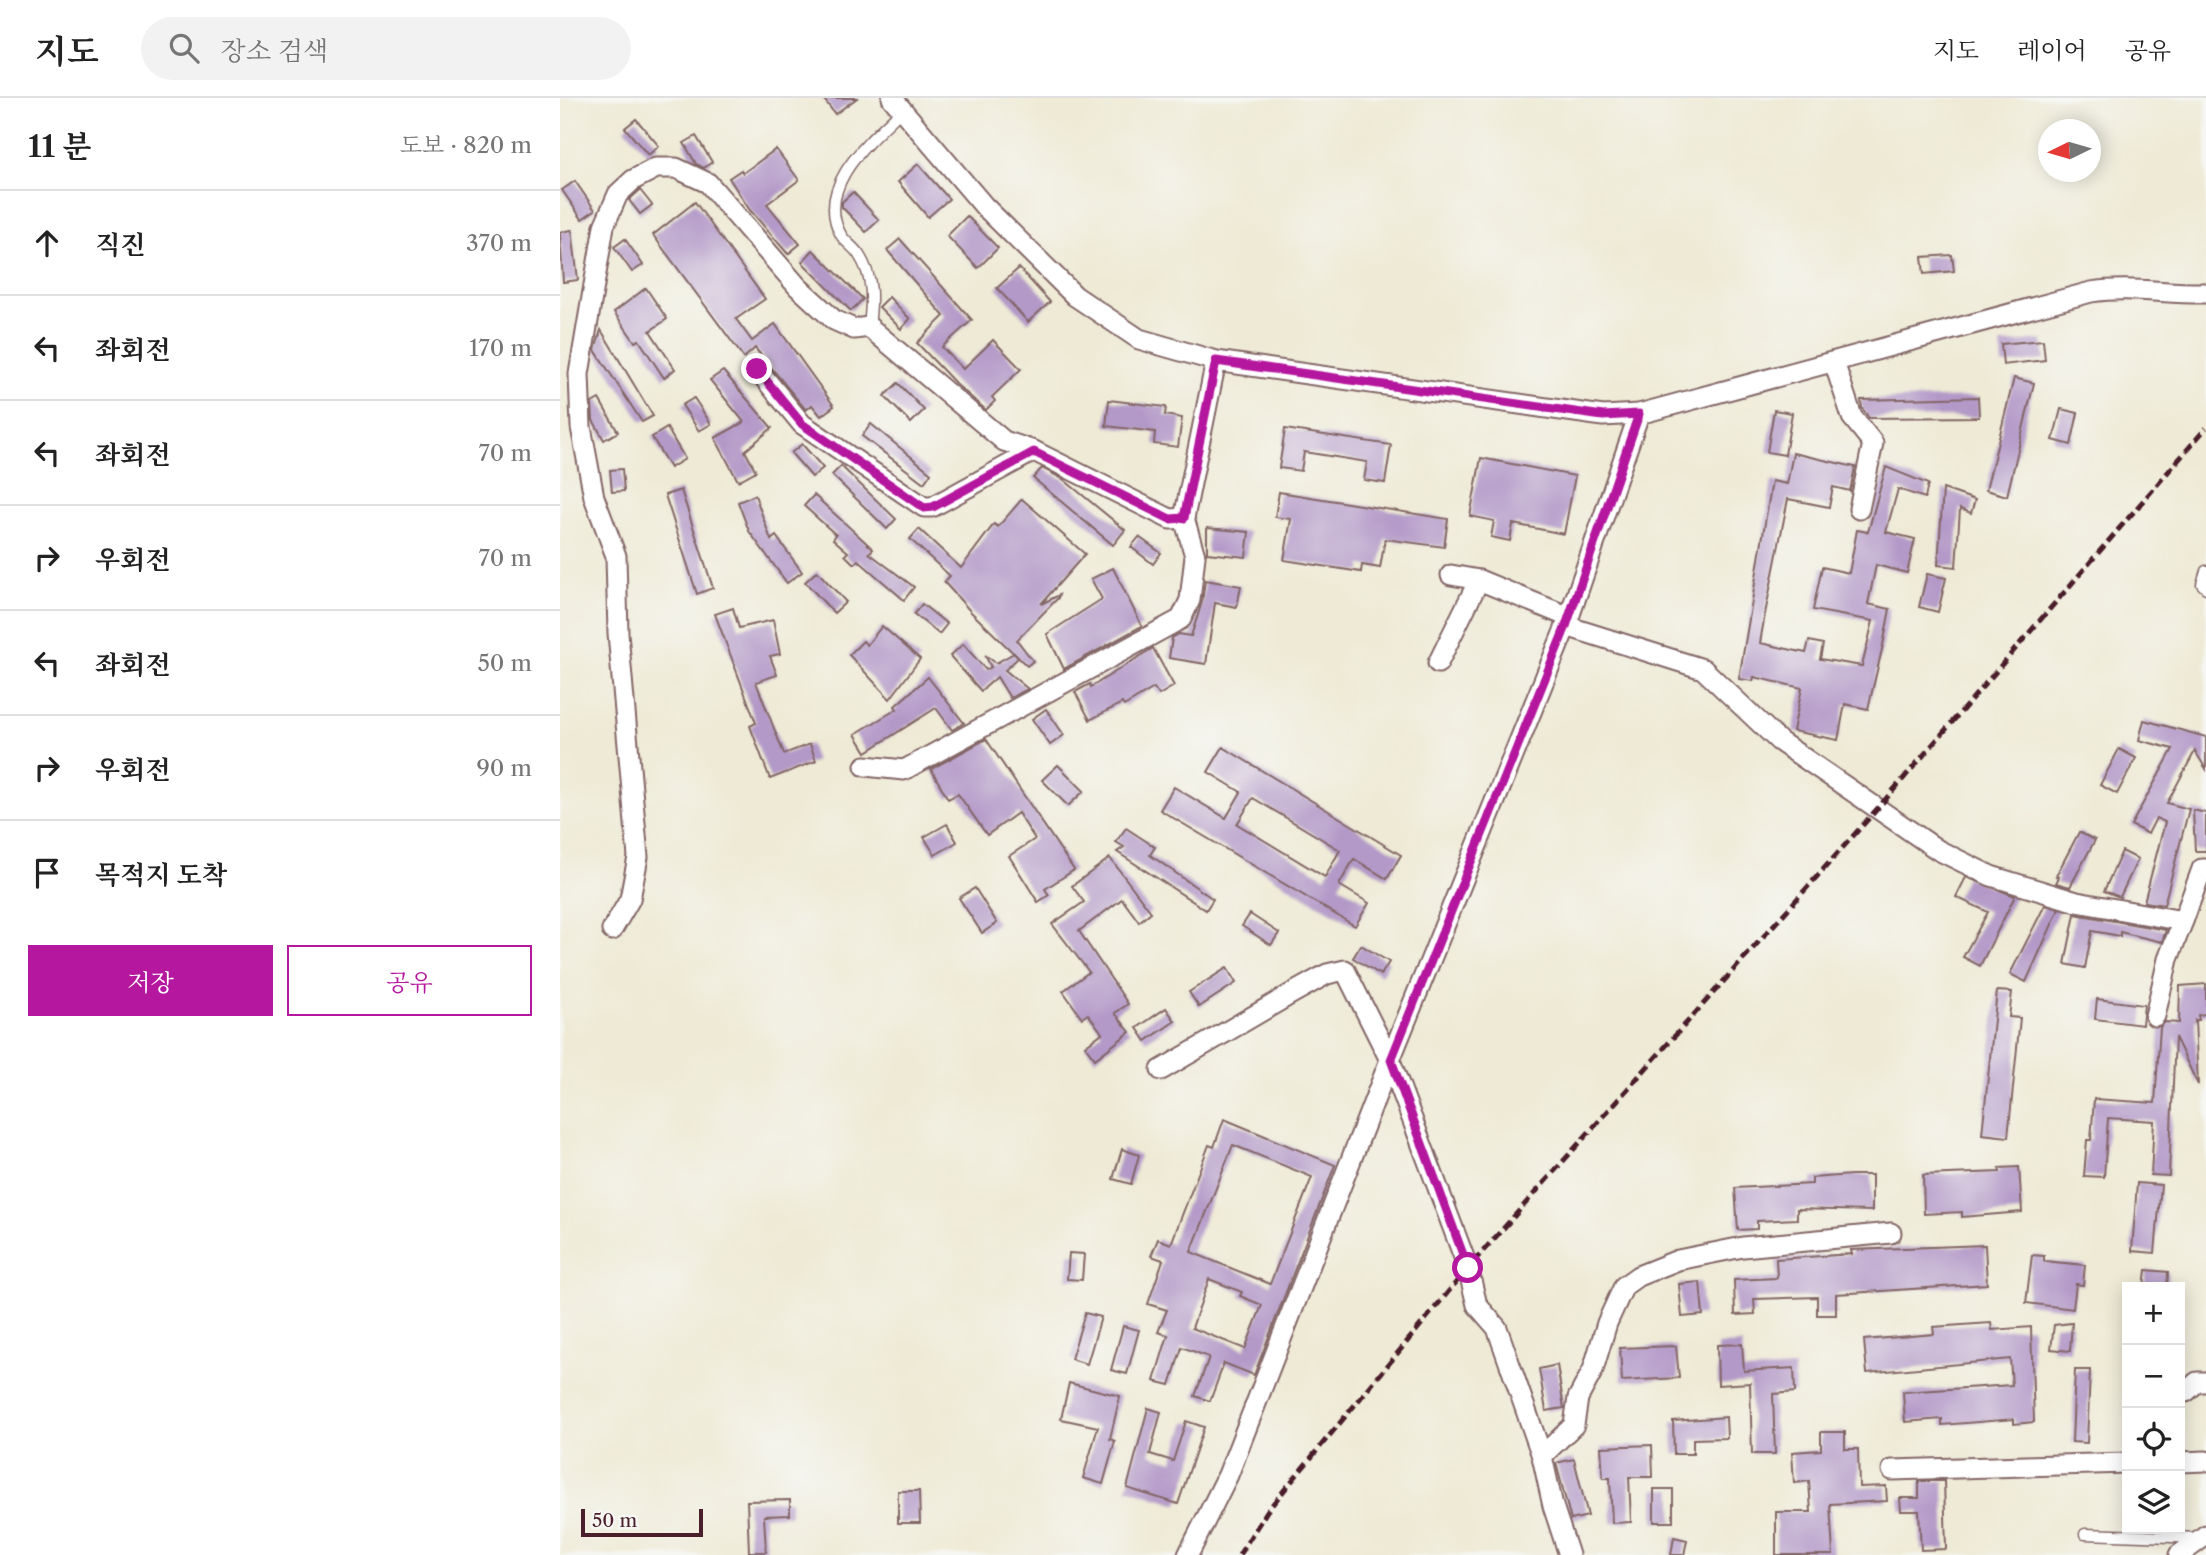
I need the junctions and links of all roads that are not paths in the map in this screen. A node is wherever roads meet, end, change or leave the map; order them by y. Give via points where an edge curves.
1 (897, 104) edge
2 (2206, 293) edge
3 (869, 327) junction
4 (1216, 361) junction
5 (1834, 362) junction
6 (757, 369) dead end
7 (1639, 414) junction
8 (1034, 452) junction
9 (1859, 509) dead end
10 (1184, 518) junction
11 (2206, 571) edge
12 (1451, 575) dead end
13 (1479, 580) junction
14 (2206, 588) edge
15 (1568, 621) junction
16 (1438, 663) dead end
17 (865, 766) dead end
18 (2206, 869) edge
19 (2183, 921) junction
20 (612, 930) dead end
21 (2155, 1016) dead end
22 (1391, 1060) junction
23 (1161, 1070) dead end
24 (1891, 1233) dead end
25 (2206, 1382) edge
26 (2185, 1392) edge
27 (1542, 1456) junction
28 (2206, 1461) edge
29 (2185, 1462) edge
30 (2122, 1463) edge
31 (1892, 1469) dead end
32 (2085, 1534) dead end
33 (2204, 1536) edge
34 (1188, 1555) edge
35 (1569, 1555) edge
36 (2179, 1555) edge

1 - 3 lane via 841,178 834,202 841,234 858,253 872,281
1 - 4 street via 984,206 1076,296 1139,339
2 - 5 street via 2122,287 2091,292
3 - 8 street via 1004,441
3 - 20 street via 854,329 834,320 773,259 708,183 676,168 656,168 618,194 604,226 579,374 581,428 594,497 617,556 618,633 638,858 630,899
4 - 7 street via 1603,416
4 - 10 street
5 - 7 street
5 - 9 street via 1852,417 1872,443
6 - 8 street via 802,424 924,508
7 - 15 street
8 - 10 street via 1170,519
10 - 17 street via 1195,556 1190,600 1181,619 904,770
11 - 14 lane via 2202,584
12 - 13 street
13 - 15 street
13 - 16 street
15 - 19 street via 1703,669 1779,741 1938,850 1991,876 2077,902
15 - 22 street
18 - 19 street via 2202,869
19 - 21 street via 2168,959
22 - 23 street via 1345,970 1291,993
22 - 27 street via 1478,1305 1497,1328
22 - 34 street via 1228,1475
24 - 27 street via 1743,1247 1678,1260 1638,1276 1624,1286 1607,1323 1593,1370 1578,1398 1574,1425
25 - 26 street via 2197,1381
27 - 35 street
28 - 29 street
30 - 31 street
32 - 33 lane
33 - 36 street

